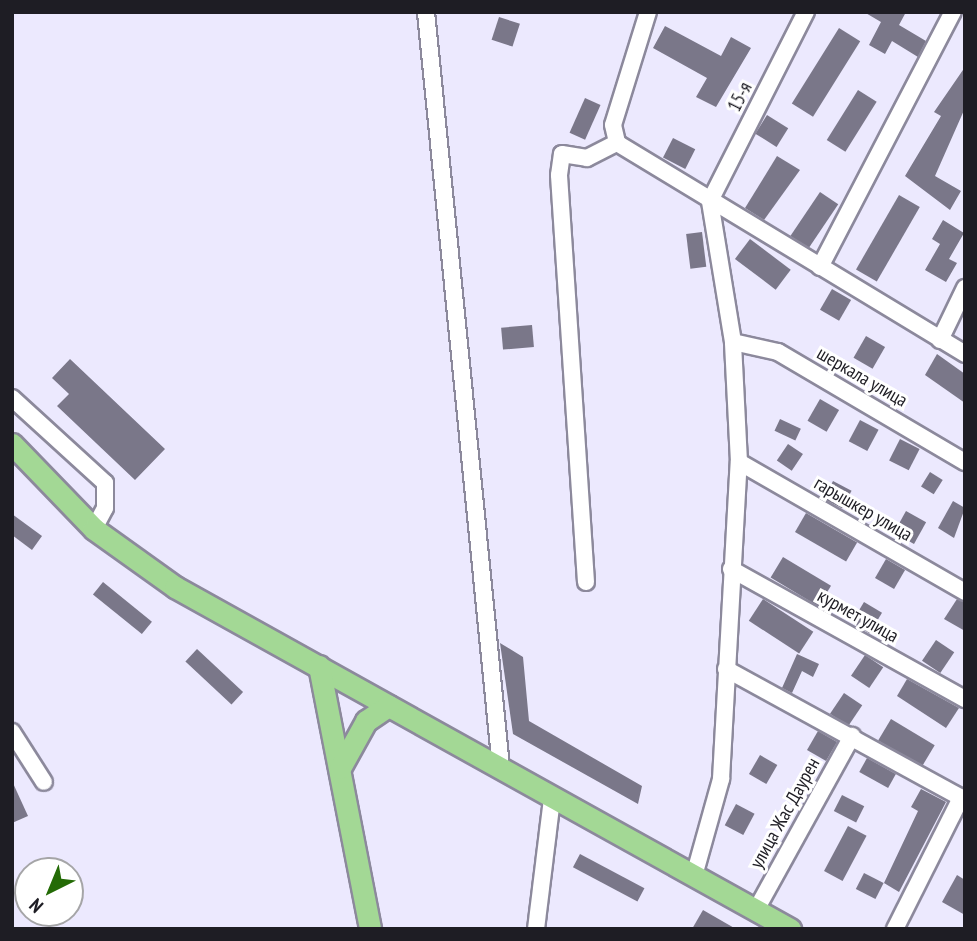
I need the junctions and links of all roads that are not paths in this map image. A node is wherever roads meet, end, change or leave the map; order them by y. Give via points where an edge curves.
1 (426, 12) edge
2 (648, 12) edge
3 (806, 12) edge
4 (953, 12) edge
5 (617, 143) junction
6 (710, 201) junction
7 (820, 267) junction
8 (965, 288) edge
9 (940, 340) junction
10 (733, 342) junction
11 (965, 354) edge
12 (12, 398) edge
13 (12, 444) edge
14 (965, 461) edge
15 (739, 462) junction
16 (94, 529) junction
17 (731, 569) junction
18 (586, 582) dead end
19 (965, 592) edge
20 (319, 666) junction
21 (726, 669) junction
22 (965, 699) edge
23 (388, 706) junction
24 (12, 732) edge
25 (852, 736) junction
26 (340, 768) junction
27 (501, 768) junction
28 (44, 782) dead end
29 (552, 798) junction
30 (963, 799) edge
31 (694, 876) junction
32 (756, 910) junction
33 (538, 927) edge
34 (370, 929) edge
35 (790, 929) edge
36 (895, 929) edge

1 - 27 street
2 - 5 street via 613,125
3 - 6 street, 15-я
4 - 7 street
5 - 6 street
5 - 18 street via 587,158 562,154 559,175
6 - 7 street
6 - 10 street
7 - 9 street
8 - 9 street
9 - 11 street
10 - 14 street, шеркала улица via 778,352
10 - 15 street
12 - 16 street via 105,483 105,508
13 - 16 main road
15 - 17 street
15 - 19 street, гарышкер улица
16 - 20 main road via 174,587
17 - 21 street
17 - 22 street, курмет улица
20 - 23 main road
20 - 26 main road
21 - 25 street
21 - 31 street via 721,779
23 - 26 main road via 358,732
23 - 27 main road
24 - 28 street
25 - 30 street
25 - 32 street, улица Жас Даурен
26 - 34 main road
27 - 29 main road
29 - 31 main road
29 - 33 street
30 - 36 street
31 - 32 main road
32 - 35 main road

